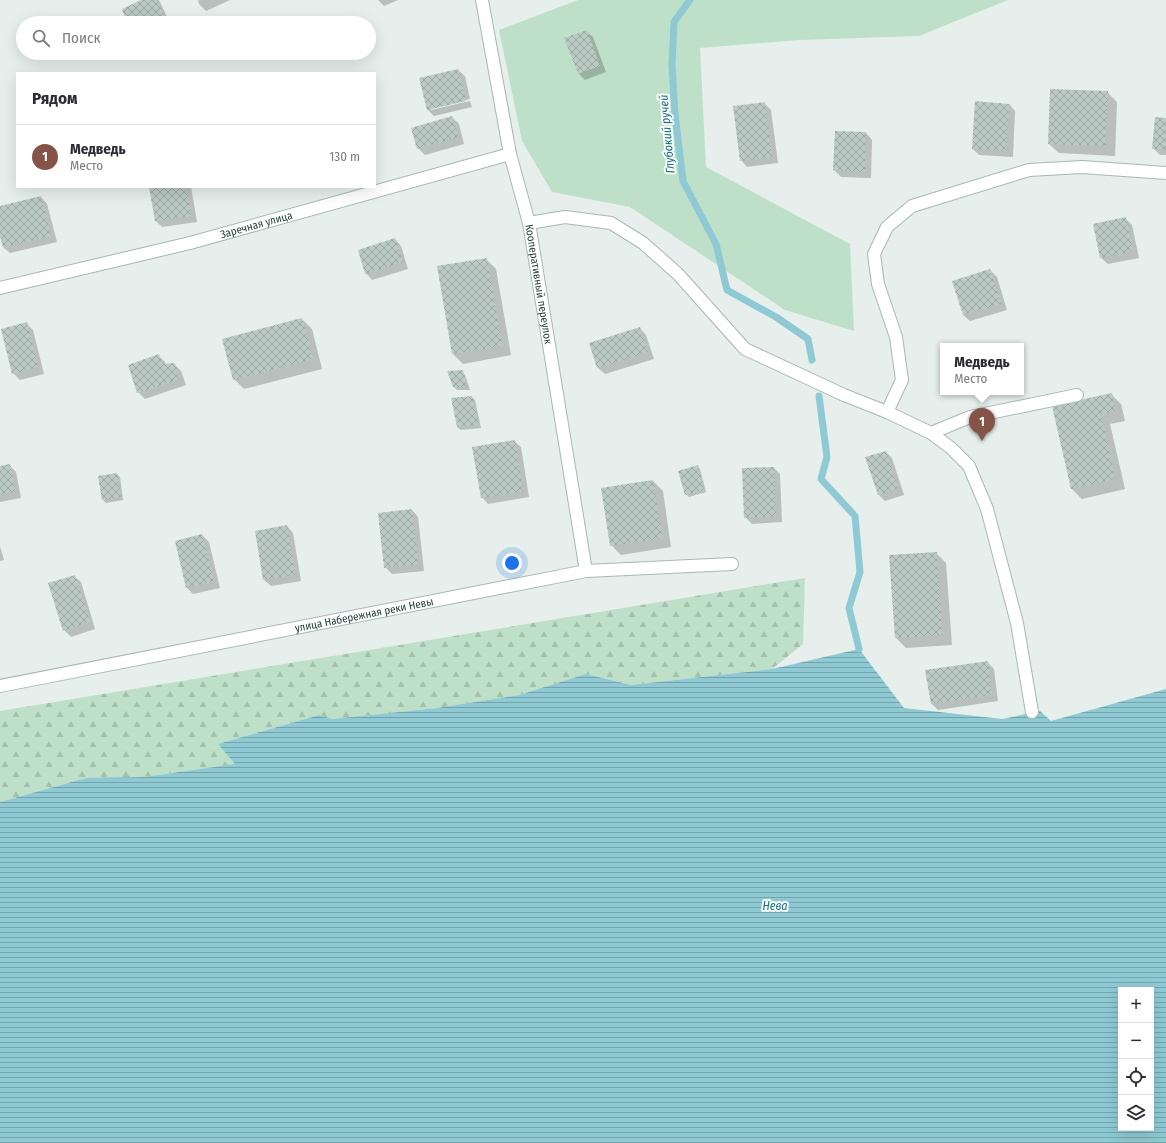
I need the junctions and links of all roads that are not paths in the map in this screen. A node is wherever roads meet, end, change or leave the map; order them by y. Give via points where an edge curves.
1 (483, 1) edge
2 (510, 154) junction
3 (1166, 173) edge
4 (529, 223) junction
5 (0, 288) edge
6 (1077, 395) dead end
7 (887, 412) junction
8 (931, 433) junction
9 (732, 564) dead end
10 (586, 571) junction
11 (0, 686) edge
12 (1032, 712) dead end

1 - 2 street, Кооперативный переулок
2 - 4 street, Кооперативный переулок
2 - 5 street, Заречная улица via 190,244
3 - 7 street via 1082,167 1029,170 912,206 887,227 874,254 878,284 896,337 902,380
4 - 7 street via 565,217 611,223 643,243 678,274 745,349
4 - 10 street, Кооперативный переулок
6 - 8 street via 970,417
7 - 8 street
8 - 12 street via 969,466 987,509 1016,623
9 - 10 street, улица Набережная реки Невы
10 - 11 street, улица Набережная реки Невы

